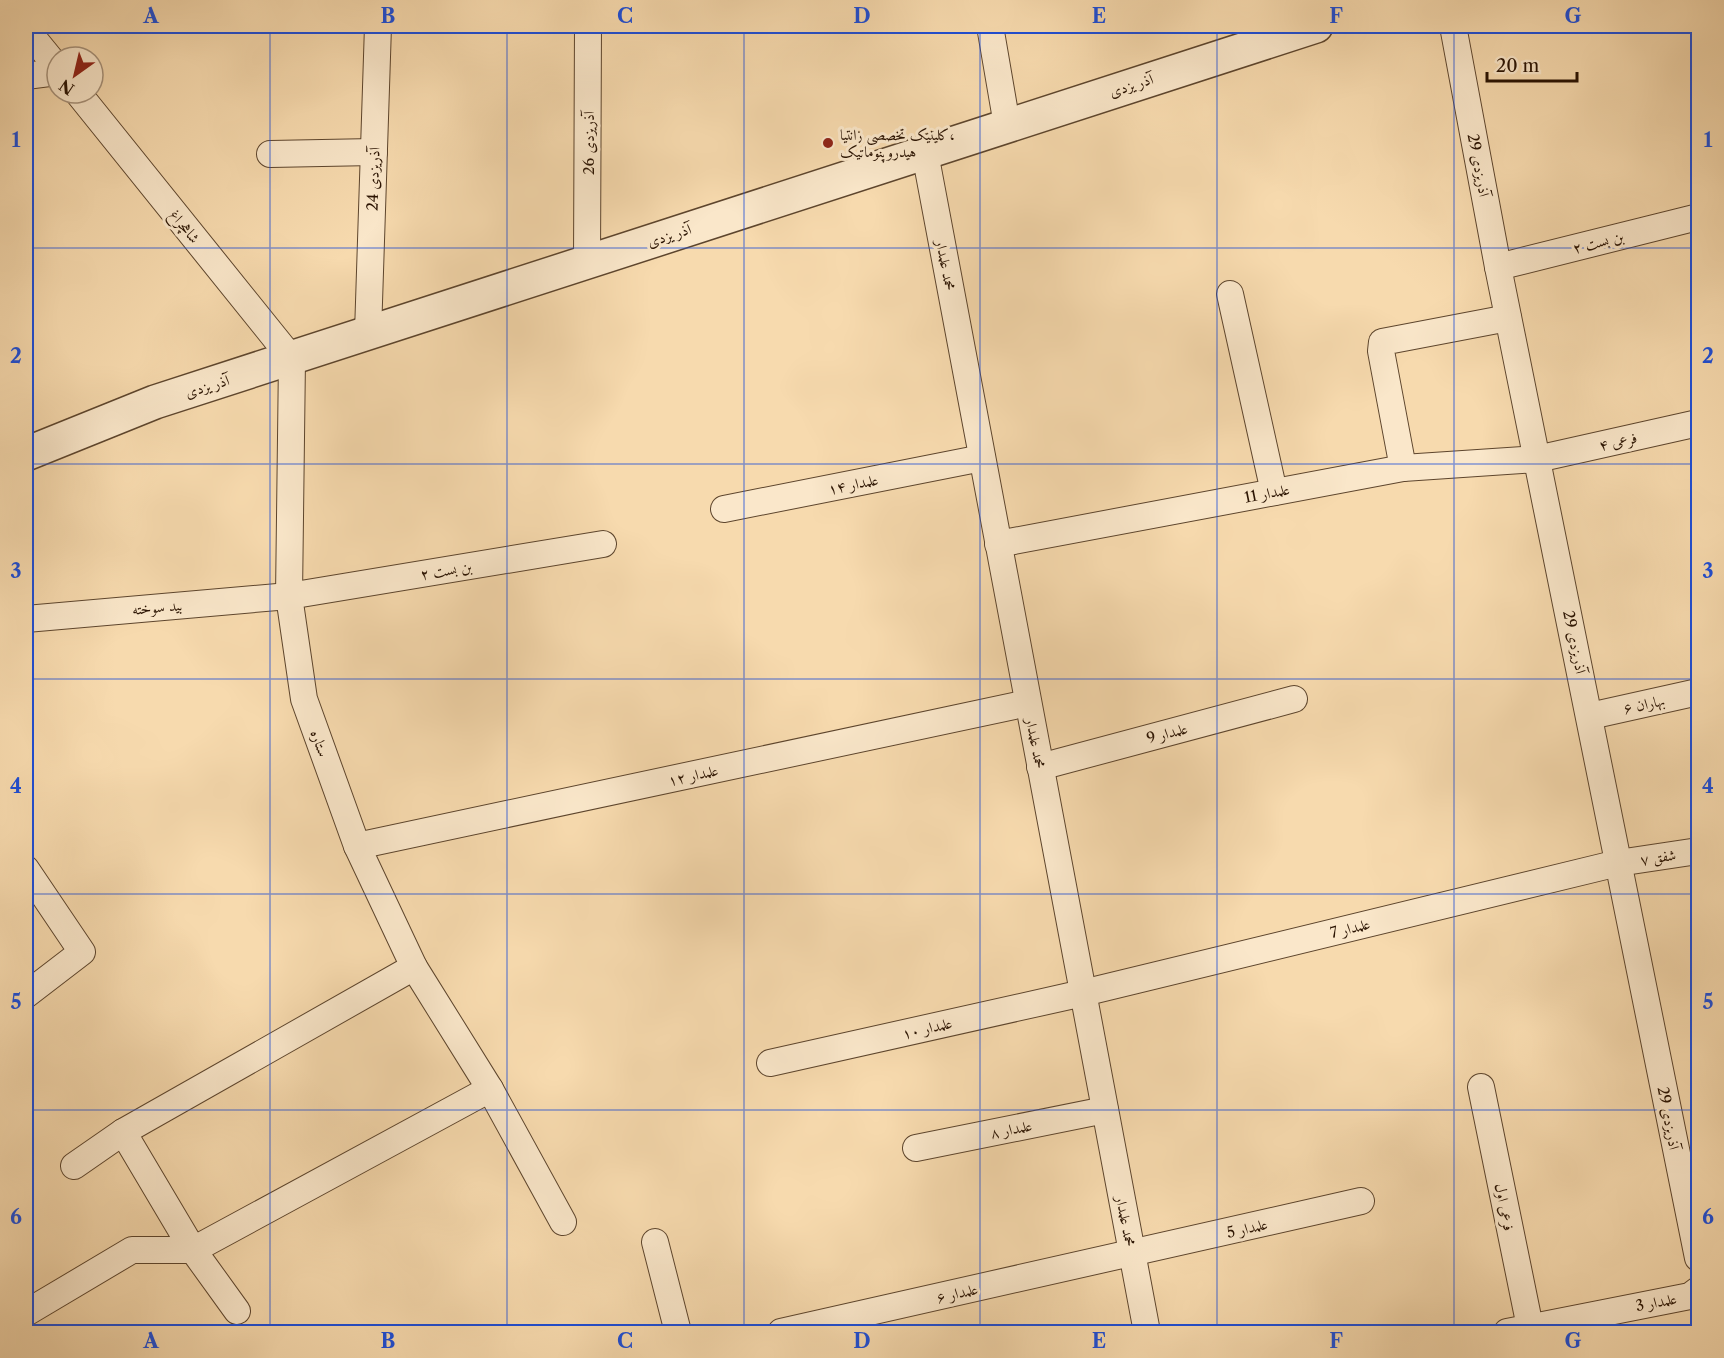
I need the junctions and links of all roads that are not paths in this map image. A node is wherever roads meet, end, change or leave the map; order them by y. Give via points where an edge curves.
1 (378, 26) edge
2 (588, 26) edge
3 (990, 26) edge
4 (1316, 26) edge
5 (1453, 26) edge
6 (26, 29) edge
7 (45, 52) edge
8 (45, 74) edge
9 (26, 76) edge
10 (88, 105) edge
11 (1007, 125) junction
12 (374, 152) junction
13 (925, 153) junction
14 (270, 154) dead end
15 (1698, 217) edge
16 (587, 261) junction
17 (1498, 267) junction
18 (1230, 294) dead end
19 (1508, 318) junction
20 (368, 333) junction
21 (292, 359) junction
22 (1698, 423) edge
23 (26, 454) edge
24 (982, 458) junction
25 (1537, 459) junction
26 (1403, 468) junction
27 (1274, 492) junction
28 (724, 509) dead end
29 (603, 544) dead end
30 (998, 544) junction
31 (289, 596) junction
32 (26, 619) edge
33 (1698, 692) edge
34 (1294, 699) dead end
35 (1028, 703) junction
36 (1590, 716) junction
37 (1040, 767) junction
38 (357, 846) junction
39 (1698, 851) edge
40 (1618, 863) junction
41 (26, 869) edge
42 (414, 967) junction
43 (1083, 993) junction
44 (26, 995) edge
45 (770, 1063) dead end
46 (1481, 1087) dead end
47 (490, 1089) junction
48 (1105, 1110) junction
49 (123, 1132) junction
50 (916, 1148) dead end
51 (74, 1166) dead end
52 (1361, 1201) dead end
53 (1694, 1211) edge
54 (563, 1222) dead end
55 (655, 1242) dead end
56 (193, 1250) junction
57 (1133, 1254) junction
58 (1698, 1258) edge
59 (1698, 1290) edge
60 (237, 1311) dead end
61 (26, 1312) edge
62 (1592, 1324) edge
63 (1518, 1330) edge
64 (678, 1332) edge
65 (781, 1332) edge
66 (1147, 1332) edge

1 - 12 street, آذریزدی 24
2 - 16 street, آذریزدی 26
3 - 11 street
4 - 11 street, آذر یزدی
5 - 17 street, آذریزدی 29
6 - 7 street
8 - 9 street
10 - 21 street, شاهچراغ
11 - 13 street, آذر یزدی
12 - 14 street
12 - 20 street, آذریزدی 24
13 - 16 street, آذر یزدی
13 - 24 street, محمد علمدار
15 - 17 street, بن بست ۲
16 - 20 street, آذر یزدی
17 - 19 street, آذریزدی 29
18 - 27 street
19 - 25 street, آذریزدی 29
19 - 26 street via 1382,342 1380,351
20 - 21 street, آذر یزدی
21 - 23 street, آذر یزدی via 155,402
21 - 31 street, ستاره
22 - 25 street, فرعی ۴
24 - 28 street, علمدار ۱۴
24 - 30 street, محمد علمدار
25 - 26 street, علمدار 11
25 - 36 street, آذریزدی 29
26 - 27 street, علمدار 11
27 - 30 street, علمدار 11
29 - 31 street, بن بست ۲
30 - 35 street, محمد علمدار
31 - 32 street, بید سوخته
31 - 38 street, ستاره via 304,699
33 - 36 street, بهاران ۶
34 - 37 street, علمدار 9
35 - 37 street, محمد علمدار
35 - 38 street, علمدار ۱۲
36 - 40 street, آذریزدی 29
37 - 43 street, محمد علمدار
38 - 42 street, ستاره
39 - 40 street, شفق ۷
40 - 43 street, علمدار 7
40 - 53 street, آذریزدی 29
41 - 44 street via 82,952
42 - 47 street, ستاره
42 - 49 street
43 - 45 street, علمدار ۱۰
43 - 48 street, محمد علمدار
46 - 63 street, فرعی اول
47 - 54 street, ستاره
47 - 56 street
48 - 50 street, علمدار ۸
48 - 57 street, محمد علمدار
49 - 51 street
49 - 56 street
52 - 57 street, علمدار 5
53 - 58 street, آذریزدی 29
55 - 64 street
56 - 60 street
56 - 61 street via 132,1250
57 - 65 street, علمدار ۶
57 - 66 street, محمد علمدار
59 - 62 street, علمدار 3 via 1690,1296
62 - 63 street, علمدار 3

